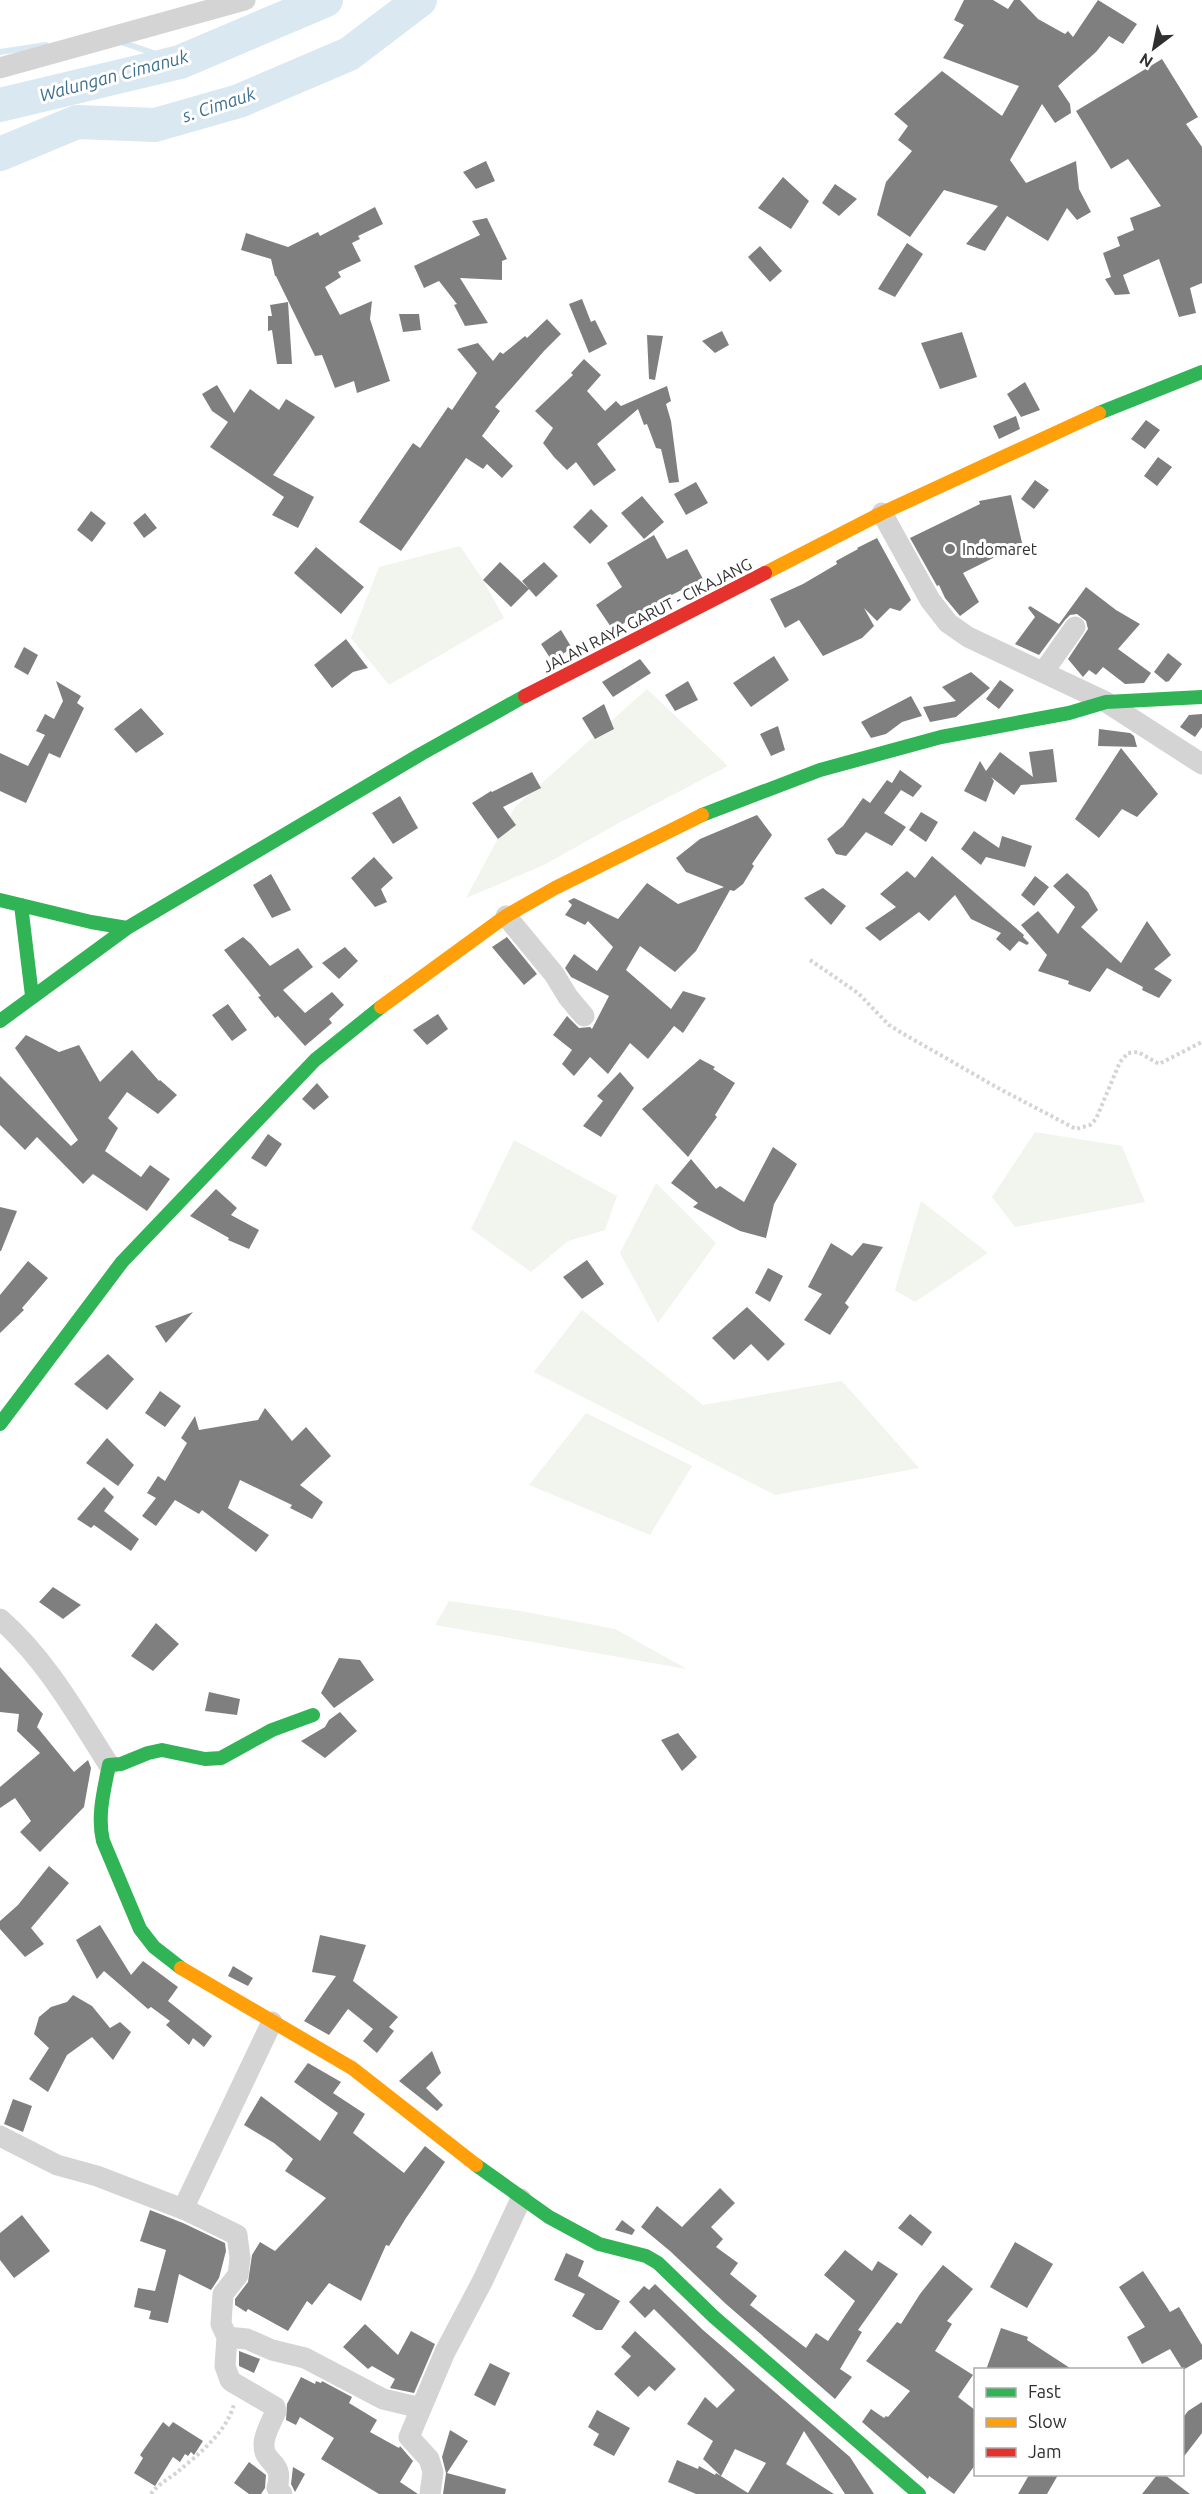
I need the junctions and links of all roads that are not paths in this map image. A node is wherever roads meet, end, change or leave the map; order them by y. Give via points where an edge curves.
1 (245, 0) edge
2 (0, 68) edge
3 (1202, 372) edge
4 (882, 513) junction
5 (1074, 627) dead end
6 (1044, 672) junction
7 (1202, 697) edge
8 (1106, 702) junction
9 (1202, 764) edge
10 (0, 900) edge
11 (21, 905) junction
12 (506, 916) junction
13 (127, 927) junction
14 (32, 996) junction
15 (584, 1016) dead end
16 (0, 1021) edge
17 (0, 1424) edge
18 (0, 1618) edge
19 (313, 1715) dead end
20 (110, 1766) junction
21 (272, 2022) junction
22 (0, 2136) edge
23 (521, 2199) junction
24 (183, 2209) junction
25 (227, 2337) junction
26 (421, 2408) junction
27 (282, 2494) edge
28 (430, 2494) edge
29 (919, 2494) edge

1 - 2 street
3 - 4 street, JALAN RAYA GARUT - CIKAJANG via 1108,409
4 - 6 street via 930,600 948,623 968,637
4 - 13 street, JALAN RAYA GARUT - CIKAJANG via 530,693
5 - 6 street
6 - 8 street
7 - 8 street
8 - 9 street
8 - 12 street via 1069,713 941,737 788,780 714,809
10 - 11 street
11 - 13 street
11 - 14 street
12 - 15 street
12 - 17 street via 406,987 315,1060 122,1262
13 - 14 street, JALAN RAYA GARUT - CIKAJANG
14 - 16 street, JALAN RAYA GARUT - CIKAJANG
18 - 20 street via 54,1681
19 - 20 street via 267,1732 220,1759 168,1749
20 - 21 street via 100,1829 140,1929 154,1947 183,1970
21 - 23 street via 352,2068
21 - 24 street
22 - 24 street via 57,2164
23 - 26 street
23 - 29 street via 599,2244 658,2263 714,2317
24 - 25 street via 237,2235 238,2275 223,2294 221,2324
25 - 26 street via 247,2339 305,2358 383,2398
25 - 27 street via 225,2366 230,2380 275,2407 264,2443 266,2455 279,2469 278,2488
26 - 28 street via 410,2437 429,2459 433,2472

